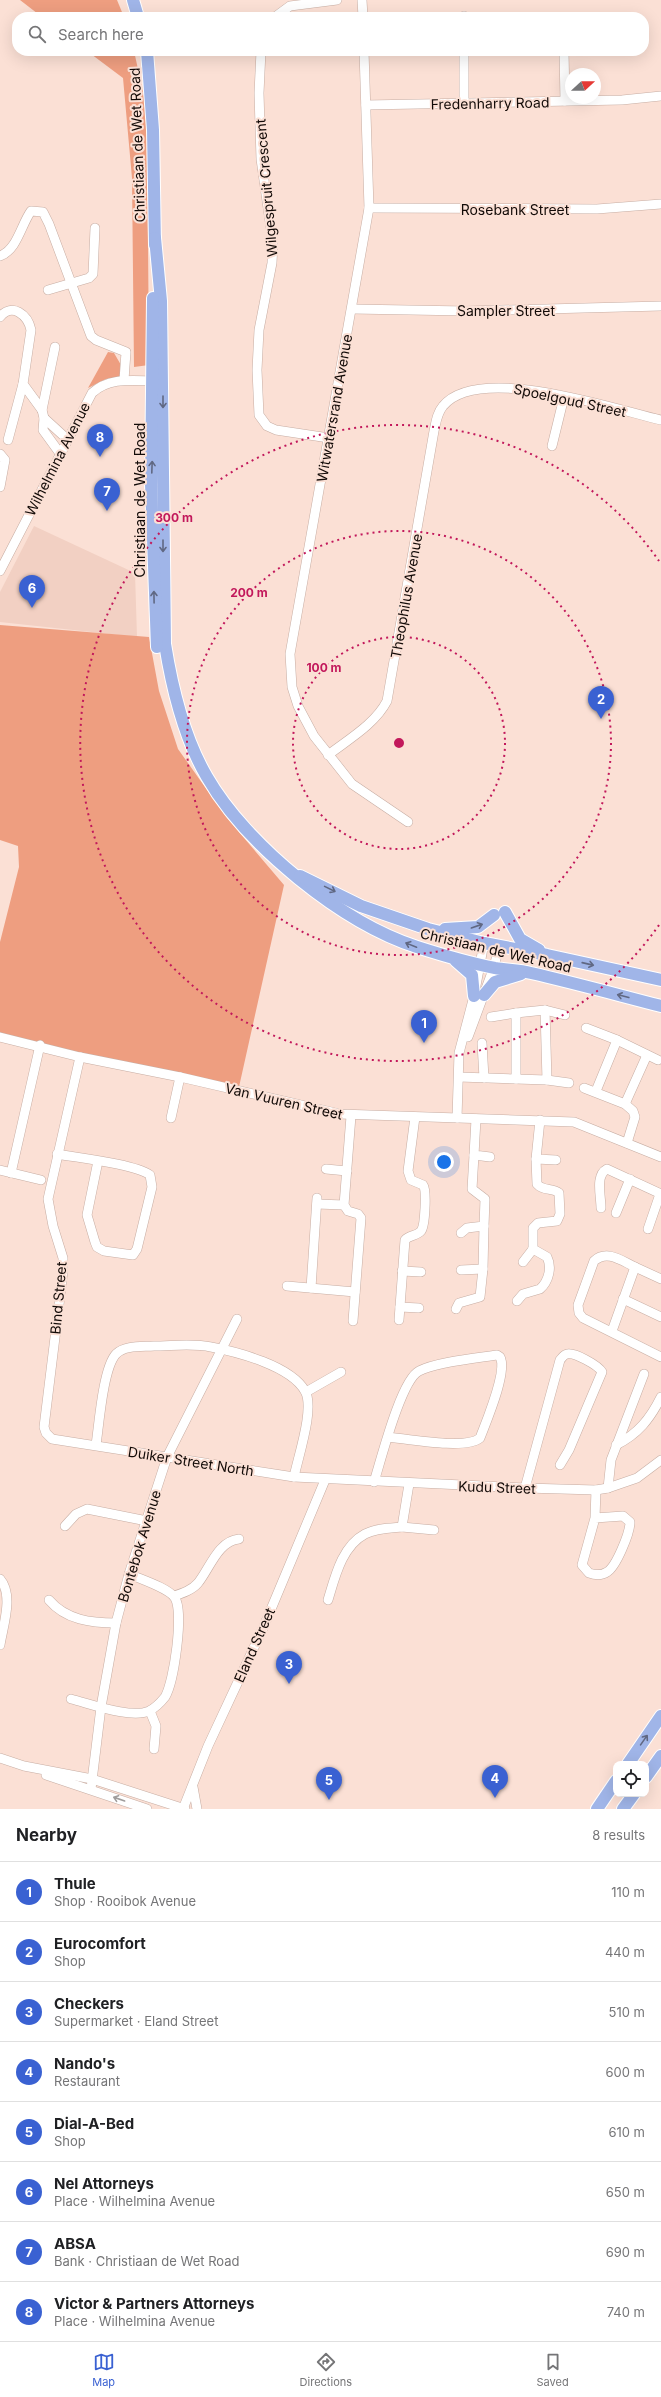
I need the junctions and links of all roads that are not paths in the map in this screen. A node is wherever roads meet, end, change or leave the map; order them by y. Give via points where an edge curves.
1 (132, 0) edge
2 (337, 0) edge
3 (362, 0) edge
4 (136, 12) edge
5 (282, 12) edge
6 (363, 12) edge
7 (148, 56) edge
8 (261, 56) edge
9 (364, 56) edge
10 (464, 56) edge
11 (564, 56) edge
12 (661, 96) edge
13 (601, 100) edge
14 (565, 101) joint
15 (464, 104) junction
16 (366, 105) junction
17 (661, 204) edge
18 (369, 208) junction
19 (95, 228) dead end
20 (0, 256) edge
21 (70, 283) junction
22 (48, 290) dead end
23 (661, 306) edge
24 (352, 309) junction
25 (0, 317) edge
26 (55, 347) dead end
27 (124, 380) junction
28 (158, 381) junction
29 (23, 384) junction
30 (564, 397) junction
31 (438, 412) joint
32 (43, 414) junction
33 (661, 420) edge
34 (329, 438) junction
35 (66, 439) junction
36 (8, 440) dead end
37 (552, 446) dead end
38 (59, 452) junction
39 (0, 454) edge
40 (0, 487) edge
41 (0, 571) edge
42 (328, 755) junction
43 (408, 822) dead end
44 (294, 873) junction
45 (428, 929) junction
46 (484, 944) junction
47 (499, 947) junction
48 (547, 955) junction
49 (448, 956) junction
50 (481, 964) junction
51 (494, 968) junction
52 (530, 972) junction
53 (661, 980) edge
54 (479, 995) junction
55 (661, 1006) edge
56 (545, 1010) junction
57 (516, 1013) junction
58 (565, 1015) dead end
59 (491, 1018) dead end
60 (586, 1028) dead end
61 (0, 1037) edge
62 (617, 1040) junction
63 (482, 1043) dead end
64 (40, 1045) junction
65 (647, 1055) junction
66 (80, 1057) junction
67 (658, 1060) dead end
68 (180, 1077) junction
69 (459, 1077) junction
70 (484, 1078) junction
71 (516, 1079) junction
72 (547, 1080) junction
73 (569, 1082) dead end
74 (584, 1088) dead end
75 (596, 1091) junction
76 (625, 1104) junction
77 (351, 1116) junction
78 (415, 1117) junction
79 (171, 1118) dead end
80 (457, 1118) junction
81 (476, 1119) junction
82 (540, 1120) junction
83 (627, 1143) junction
84 (57, 1154) junction
85 (474, 1155) junction
86 (661, 1156) edge
87 (490, 1157) dead end
88 (536, 1159) junction
89 (556, 1160) dead end
90 (98, 1161) junction
91 (326, 1169) dead end
92 (0, 1170) edge
93 (347, 1171) junction
94 (11, 1173) junction
95 (630, 1179) junction
96 (41, 1180) dead end
97 (660, 1194) edge
98 (344, 1205) junction
99 (601, 1208) dead end
100 (616, 1213) dead end
101 (484, 1226) junction
102 (648, 1230) dead end
103 (462, 1232) dead end
104 (533, 1249) junction
105 (523, 1262) dead end
106 (635, 1267) junction
107 (461, 1270) dead end
108 (483, 1270) junction
109 (402, 1271) junction
110 (422, 1272) dead end
111 (661, 1279) edge
112 (287, 1286) dead end
113 (311, 1288) junction
114 (355, 1292) junction
115 (623, 1299) junction
116 (517, 1301) dead end
117 (400, 1307) junction
118 (419, 1308) dead end
119 (456, 1309) dead end
120 (661, 1316) edge
121 (237, 1319) dead end
122 (399, 1320) dead end
123 (353, 1321) dead end
124 (612, 1331) junction
125 (221, 1350) junction
126 (661, 1357) edge
127 (341, 1372) dead end
128 (644, 1374) dead end
129 (306, 1392) junction
130 (661, 1397) edge
131 (388, 1437) junction
132 (58, 1440) joint
133 (96, 1445) junction
134 (616, 1445) junction
135 (167, 1457) junction
136 (661, 1460) edge
137 (560, 1465) dead end
138 (294, 1477) junction
139 (325, 1480) junction
140 (374, 1482) junction
141 (409, 1484) junction
142 (525, 1488) junction
143 (608, 1488) junction
144 (596, 1490) junction
145 (595, 1518) junction
146 (147, 1521) junction
147 (66, 1526) dead end
148 (402, 1527) junction
149 (434, 1530) dead end
150 (239, 1539) dead end
151 (129, 1574) junction
152 (0, 1579) edge
153 (174, 1596) junction
154 (49, 1600) dead end
155 (328, 1600) dead end
156 (116, 1623) junction
157 (0, 1645) edge
158 (71, 1699) dead end
159 (101, 1707) junction
160 (150, 1710) junction
161 (661, 1716) edge
162 (154, 1749) dead end
163 (661, 1756) edge
164 (0, 1758) edge
165 (630, 1761) edge
166 (24, 1766) junction
167 (649, 1773) edge
168 (92, 1779) junction
169 (194, 1782) junction
170 (613, 1785) edge
171 (91, 1789) junction
172 (632, 1797) edge
173 (147, 1809) edge
174 (183, 1809) edge
175 (197, 1809) edge
176 (596, 1809) edge
177 (623, 1809) edge

1 - 4 main road
2 - 5 street via 290,6
3 - 6 street
7 - 28 main road, Christiaan de Wet Road via 152,91 155,238 162,301
8 - 34 street, Wilgespruit Crescent via 261,159 273,243 272,263 259,330 259,415 267,426 276,430
9 - 16 street, Witwatersrand Avenue
10 - 15 street
11 - 14 street
12 - 13 street, Fredenharry Road
14 - 15 street, Fredenharry Road
15 - 16 street, Fredenharry Road
16 - 18 street, Witwatersrand Avenue
17 - 18 street, Rosebank Street via 608,209
18 - 24 street, Witwatersrand Avenue
19 - 21 street via 93,274
20 - 21 street via 15,243 31,211 43,212
21 - 22 street
21 - 27 street via 91,336 126,352
23 - 24 street, Sampler Street via 474,311
24 - 34 street, Witwatersrand Avenue
25 - 29 street via 14,310 29,321 31,330
26 - 32 street
27 - 28 street, Wilhelmina Avenue
27 - 35 street, Wilhelmina Avenue via 102,386 92,393
28 - 44 main road, Christiaan de Wet Road via 165,644 175,696 195,754 213,786 261,843
29 - 32 street
29 - 36 street
30 - 31 street, Spoelgoud Street via 534,389 490,387 448,400
30 - 33 street, Spoelgoud Street
30 - 37 street
31 - 42 street, Theophilus Avenue via 387,701 382,711 370,722
32 - 35 street
32 - 38 street via 43,430
34 - 42 street, Witwatersrand Avenue via 290,654 292,687 298,706 314,736
35 - 38 street, Wilhelmina Avenue
38 - 41 street, Wilhelmina Avenue
39 - 40 street via 5,460
42 - 43 street, Witwatersrand Avenue via 352,784
44 -> 45 main road, Christiaan de Wet Road via 361,906
49 -> 44 main road, Christiaan de Wet Road via 415,947 356,920 309,888
45 - 46 main road, Christiaan de Wet Road
45 -> 48 main road via 472,928 500,914 520,939
46 - 47 main road, Christiaan de Wet Road
46 - 50 street
47 - 48 main road, Christiaan de Wet Road
47 - 51 street
48 -> 53 main road, Christiaan de Wet Road
49 - 50 main road, Christiaan de Wet Road
49 - 54 main road via 470,970
50 - 51 main road, Christiaan de Wet Road
50 - 54 street
51 - 52 main road, Christiaan de Wet Road
51 - 54 street
52 - 54 main road via 495,982
55 -> 52 main road, Christiaan de Wet Road
54 - 69 street via 461,1042
56 - 57 street
56 - 58 street
56 - 72 street
57 - 59 street
57 - 71 street
60 - 62 street
61 - 64 street, Van Vuuren Street
62 - 65 street
62 - 75 street
63 - 70 street
64 - 66 street, Van Vuuren Street
64 - 94 street
65 - 67 street
65 - 76 street
66 - 68 street, Van Vuuren Street
66 - 84 street, Bind Street
68 - 77 street, Van Vuuren Street
68 - 79 street
69 - 70 street
69 - 80 street
70 - 71 street
71 - 72 street
72 - 73 street
74 - 75 street
75 - 76 street
76 - 83 street via 634,1110 635,1118
77 - 78 street, Van Vuuren Street
77 - 93 street
78 - 80 street, Van Vuuren Street
78 - 109 street via 408,1171 411,1180 425,1187 426,1199 423,1227 418,1234 405,1240
80 - 81 street, Van Vuuren Street
81 - 82 street, Van Vuuren Street
81 - 85 street
82 - 83 street, Van Vuuren Street via 574,1122
82 - 88 street
83 - 86 street
84 - 90 street
84 - 132 street, Bind Street via 48,1198 61,1251 63,1272 44,1427 48,1436
85 - 87 street
85 - 101 street via 472,1189 485,1199
88 - 89 street
88 - 104 street via 537,1184 544,1190 559,1193 560,1214 557,1221 535,1225 532,1234
90 - 90 street via 146,1172 152,1179 137,1249 133,1255 104,1251 97,1247 87,1215
91 - 93 street
92 - 94 street
93 - 98 street
94 - 96 street
95 - 97 street
95 - 99 street via 610,1169 602,1172
95 - 100 street
97 - 102 street
98 - 113 street via 317,1201
98 - 114 street via 348,1211 358,1214 361,1218
101 - 103 street via 467,1228
101 - 108 street
104 - 105 street
104 - 116 street via 547,1256 549,1275 540,1289 523,1294
106 - 111 street
106 - 115 street
106 - 124 street via 604,1255 594,1261 587,1279 578,1305 579,1313 583,1318
107 - 108 street
108 - 119 street via 481,1295 474,1300 459,1303
109 - 110 street
109 - 117 street
112 - 113 street
113 - 114 street
114 - 123 street
115 - 120 street
115 - 124 street
117 - 118 street
117 - 122 street
121 - 125 street, Bontebok Avenue
124 - 126 street
125 - 129 street via 248,1357 288,1373
125 - 133 street via 200,1346 168,1346 125,1349 117,1354 108,1369
125 - 135 street, Bontebok Avenue
127 - 129 street
128 - 134 street
129 - 138 street via 308,1410
130 - 134 street via 650,1419 630,1437
131 - 131 street via 412,1375 431,1367 493,1355 500,1357 503,1365 500,1378 480,1438 476,1441 463,1444
131 - 140 street
132 - 133 street, Duiker Street North
133 - 135 street, Duiker Street North
134 - 143 street via 608,1473
135 - 138 street, Duiker Street North
135 - 146 street, Bontebok Avenue
136 - 143 street, Kudu Street via 637,1478
137 - 142 street via 569,1450 602,1372 595,1364 569,1354 560,1360
138 - 139 street, Duiker Street North
139 - 140 street, Kudu Street
139 - 169 street, Eland Street via 264,1626
140 - 141 street, Kudu Street
141 - 142 street, Kudu Street
141 - 148 street
142 - 144 street, Kudu Street
143 - 144 street, Kudu Street
144 - 145 street
145 - 145 street via 623,1516 630,1522 630,1528 619,1553 609,1571 603,1574 589,1573 582,1565
146 - 147 street via 87,1509 76,1514
146 - 151 street, Bontebok Avenue
148 - 149 street
148 - 155 street via 376,1529 358,1539 346,1551
150 - 153 street via 229,1541 222,1548 198,1583
151 - 153 street
151 - 156 street, Bontebok Avenue
152 - 157 street via 5,1587 6,1598
153 - 160 street via 180,1612 170,1680 165,1697
154 - 156 street via 55,1607 74,1618
156 - 159 street, Bontebok Avenue
158 - 159 street
159 - 160 street via 133,1713
159 - 168 street, Bontebok Avenue
160 - 162 street via 156,1726
165 -> 161 main road
163 - 167 main road
164 - 166 street
166 - 168 street
166 - 171 street
168 - 171 street, Bontebok Avenue
168 - 174 street
169 - 174 street, Eland Street
169 - 175 street via 193,1796
170 - 176 main road
173 -> 171 street
172 - 177 main road

